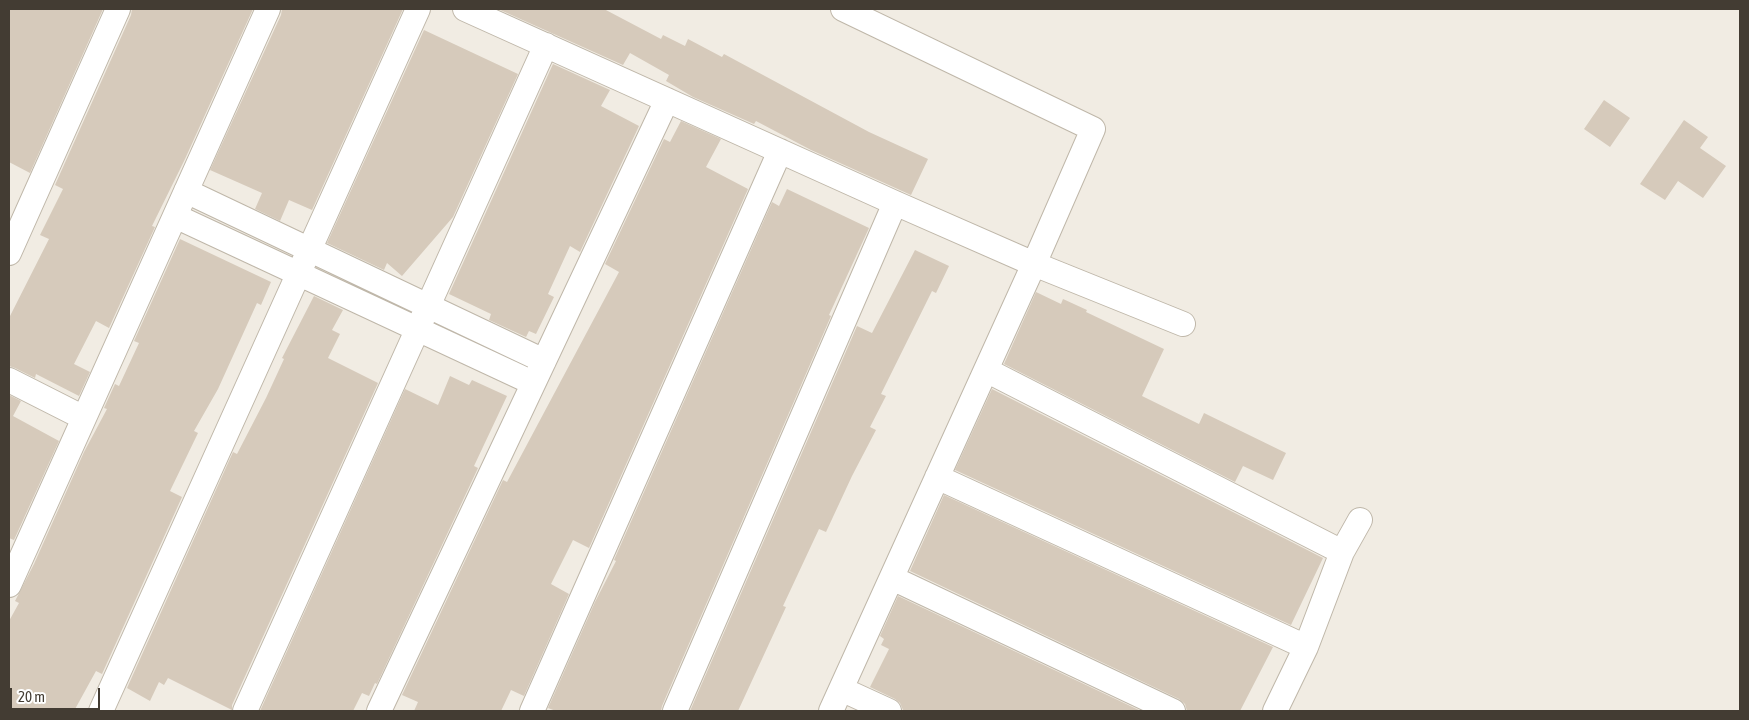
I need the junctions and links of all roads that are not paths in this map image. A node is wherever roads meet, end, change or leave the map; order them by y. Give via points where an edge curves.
1 (118, 9) edge
2 (268, 9) edge
3 (418, 9) edge
4 (843, 9) edge
5 (472, 10) edge
6 (546, 45) junction
7 (667, 100) junction
8 (780, 151) junction
9 (186, 191) junction
10 (895, 203) junction
11 (175, 216) junction
12 (310, 250) junction
13 (9, 253) edge
14 (1034, 264) junction
15 (298, 274) junction
16 (428, 306) junction
17 (1183, 324) dead end
18 (418, 330) junction
19 (544, 361) junction
20 (986, 370) junction
21 (9, 380) edge
22 (533, 384) junction
23 (84, 418) junction
24 (938, 476) junction
25 (1360, 520) dead end
26 (1342, 552) junction
27 (892, 578) junction
28 (9, 585) edge
29 (1306, 647) junction
30 (841, 689) junction
31 (101, 711) edge
32 (245, 711) edge
33 (379, 711) edge
34 (532, 711) edge
35 (676, 711) edge
36 (831, 711) edge
37 (889, 711) edge
38 (1173, 711) edge
39 (1275, 711) edge

1 - 13 street
2 - 9 street
3 - 12 street
4 - 14 street via 1093,129
5 - 6 street
6 - 7 street
6 - 16 street
7 - 8 street
7 - 19 street
8 - 10 street
8 - 34 street
9 - 11 street
9 - 12 street
10 - 14 street
10 - 35 street
11 - 15 street
11 - 23 street
12 - 15 street
12 - 16 street
14 - 17 street
14 - 20 street
15 - 18 street
15 - 31 street
16 - 18 street
16 - 19 street
18 - 22 street
18 - 32 street
19 - 22 street
20 - 24 street
20 - 26 street
21 - 23 street
22 - 33 street
23 - 28 street
24 - 27 street
24 - 29 street
25 - 26 street
26 - 29 street
27 - 30 street
27 - 38 street
29 - 39 street
30 - 36 street
30 - 37 street

